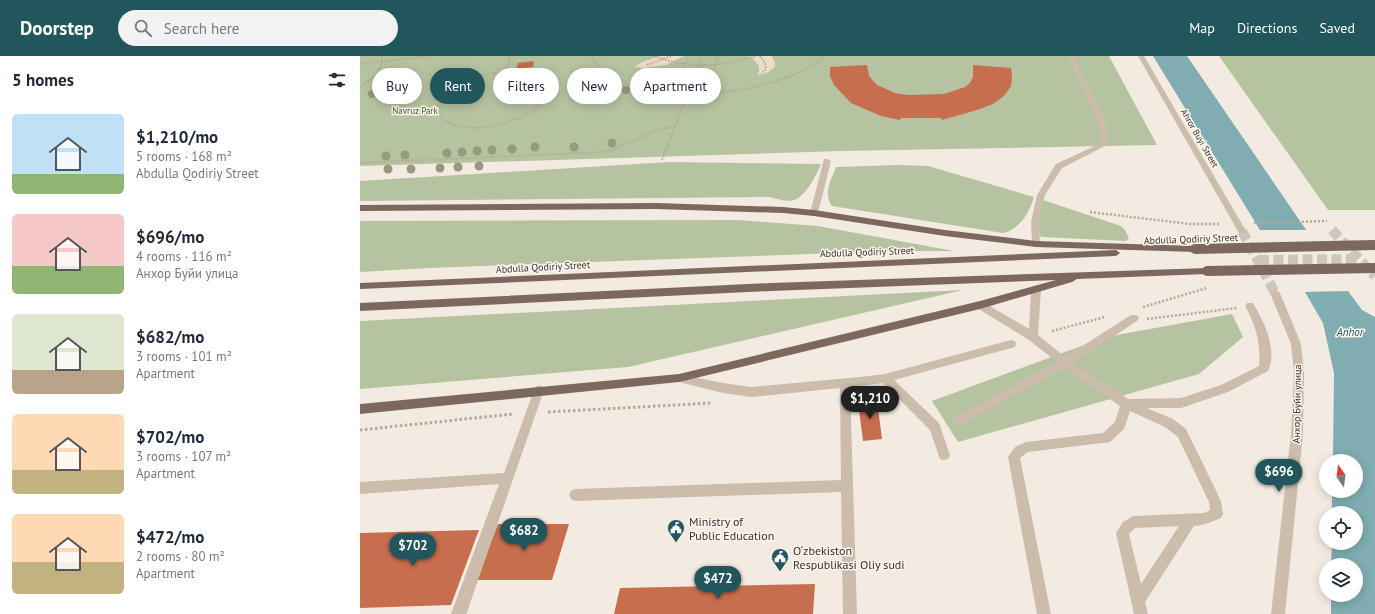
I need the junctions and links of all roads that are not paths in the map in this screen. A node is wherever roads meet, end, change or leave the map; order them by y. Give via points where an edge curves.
1 (1072, 56) edge
2 (1140, 56) edge
3 (827, 161) dead end
4 (360, 208) edge
5 (814, 212) junction
6 (1242, 231) tunnel mouth
7 (1036, 244) junction
8 (1375, 245) edge
9 (1195, 249) junction
10 (1375, 268) edge
11 (1090, 274) junction
12 (360, 286) edge
13 (1036, 289) junction
14 (1275, 293) tunnel mouth
15 (980, 305) junction
16 (1250, 306) road end
17 (360, 307) edge
18 (1134, 318) road end
19 (1033, 337) junction
20 (1011, 344) dead end
21 (1065, 363) junction
22 (678, 378) junction
23 (885, 378) junction
24 (845, 383) junction
25 (539, 390) junction
26 (1126, 404) junction
27 (360, 409) edge
28 (957, 421) dead end
29 (944, 455) dead end
30 (508, 478) junction
31 (847, 486) junction
32 (360, 488) edge
33 (575, 495) dead end
34 (1190, 520) junction
35 (1139, 599) junction
36 (458, 614) edge
37 (850, 614) edge
38 (1044, 614) edge
39 (1141, 614) edge
40 (1278, 614) edge

1 - 7 street via 1105,130 1103,145 1059,166 1041,195 1035,222
2 - 6 street, Ahror Buyi Street
3 - 5 street
4 - 5 main road via 656,206
5 - 7 main road via 945,233
7 - 9 main road
8 - 9 main road, Abdulla Qodiriy Street, bridge
9 - 12 main road, Abdulla Qodiriy Street
10 - 11 main road, bridge
11 - 13 main road
11 - 17 main road
13 - 15 main road
13 - 19 street
14 - 40 street, Анхор Буйи улица via 1296,344 1299,373 1297,434
15 - 19 street
15 - 22 main road
16 - 26 street via 1260,322 1266,348 1264,368 1224,389 1181,402
18 - 21 street
19 - 21 street
20 - 23 street
21 - 26 street
21 - 28 street
22 - 24 street via 751,392
22 - 25 main road
23 - 24 street
23 - 29 street via 935,427
24 - 31 street
25 - 27 main road
25 - 30 street
26 - 34 street via 1169,423 1182,433 1215,501 1217,514
26 - 38 street via 1120,425 1106,438 1026,447 1014,458
30 - 32 street
30 - 36 street
31 - 33 street
31 - 37 street
34 - 35 street
34 - 35 street via 1134,522 1122,533
35 - 39 street

